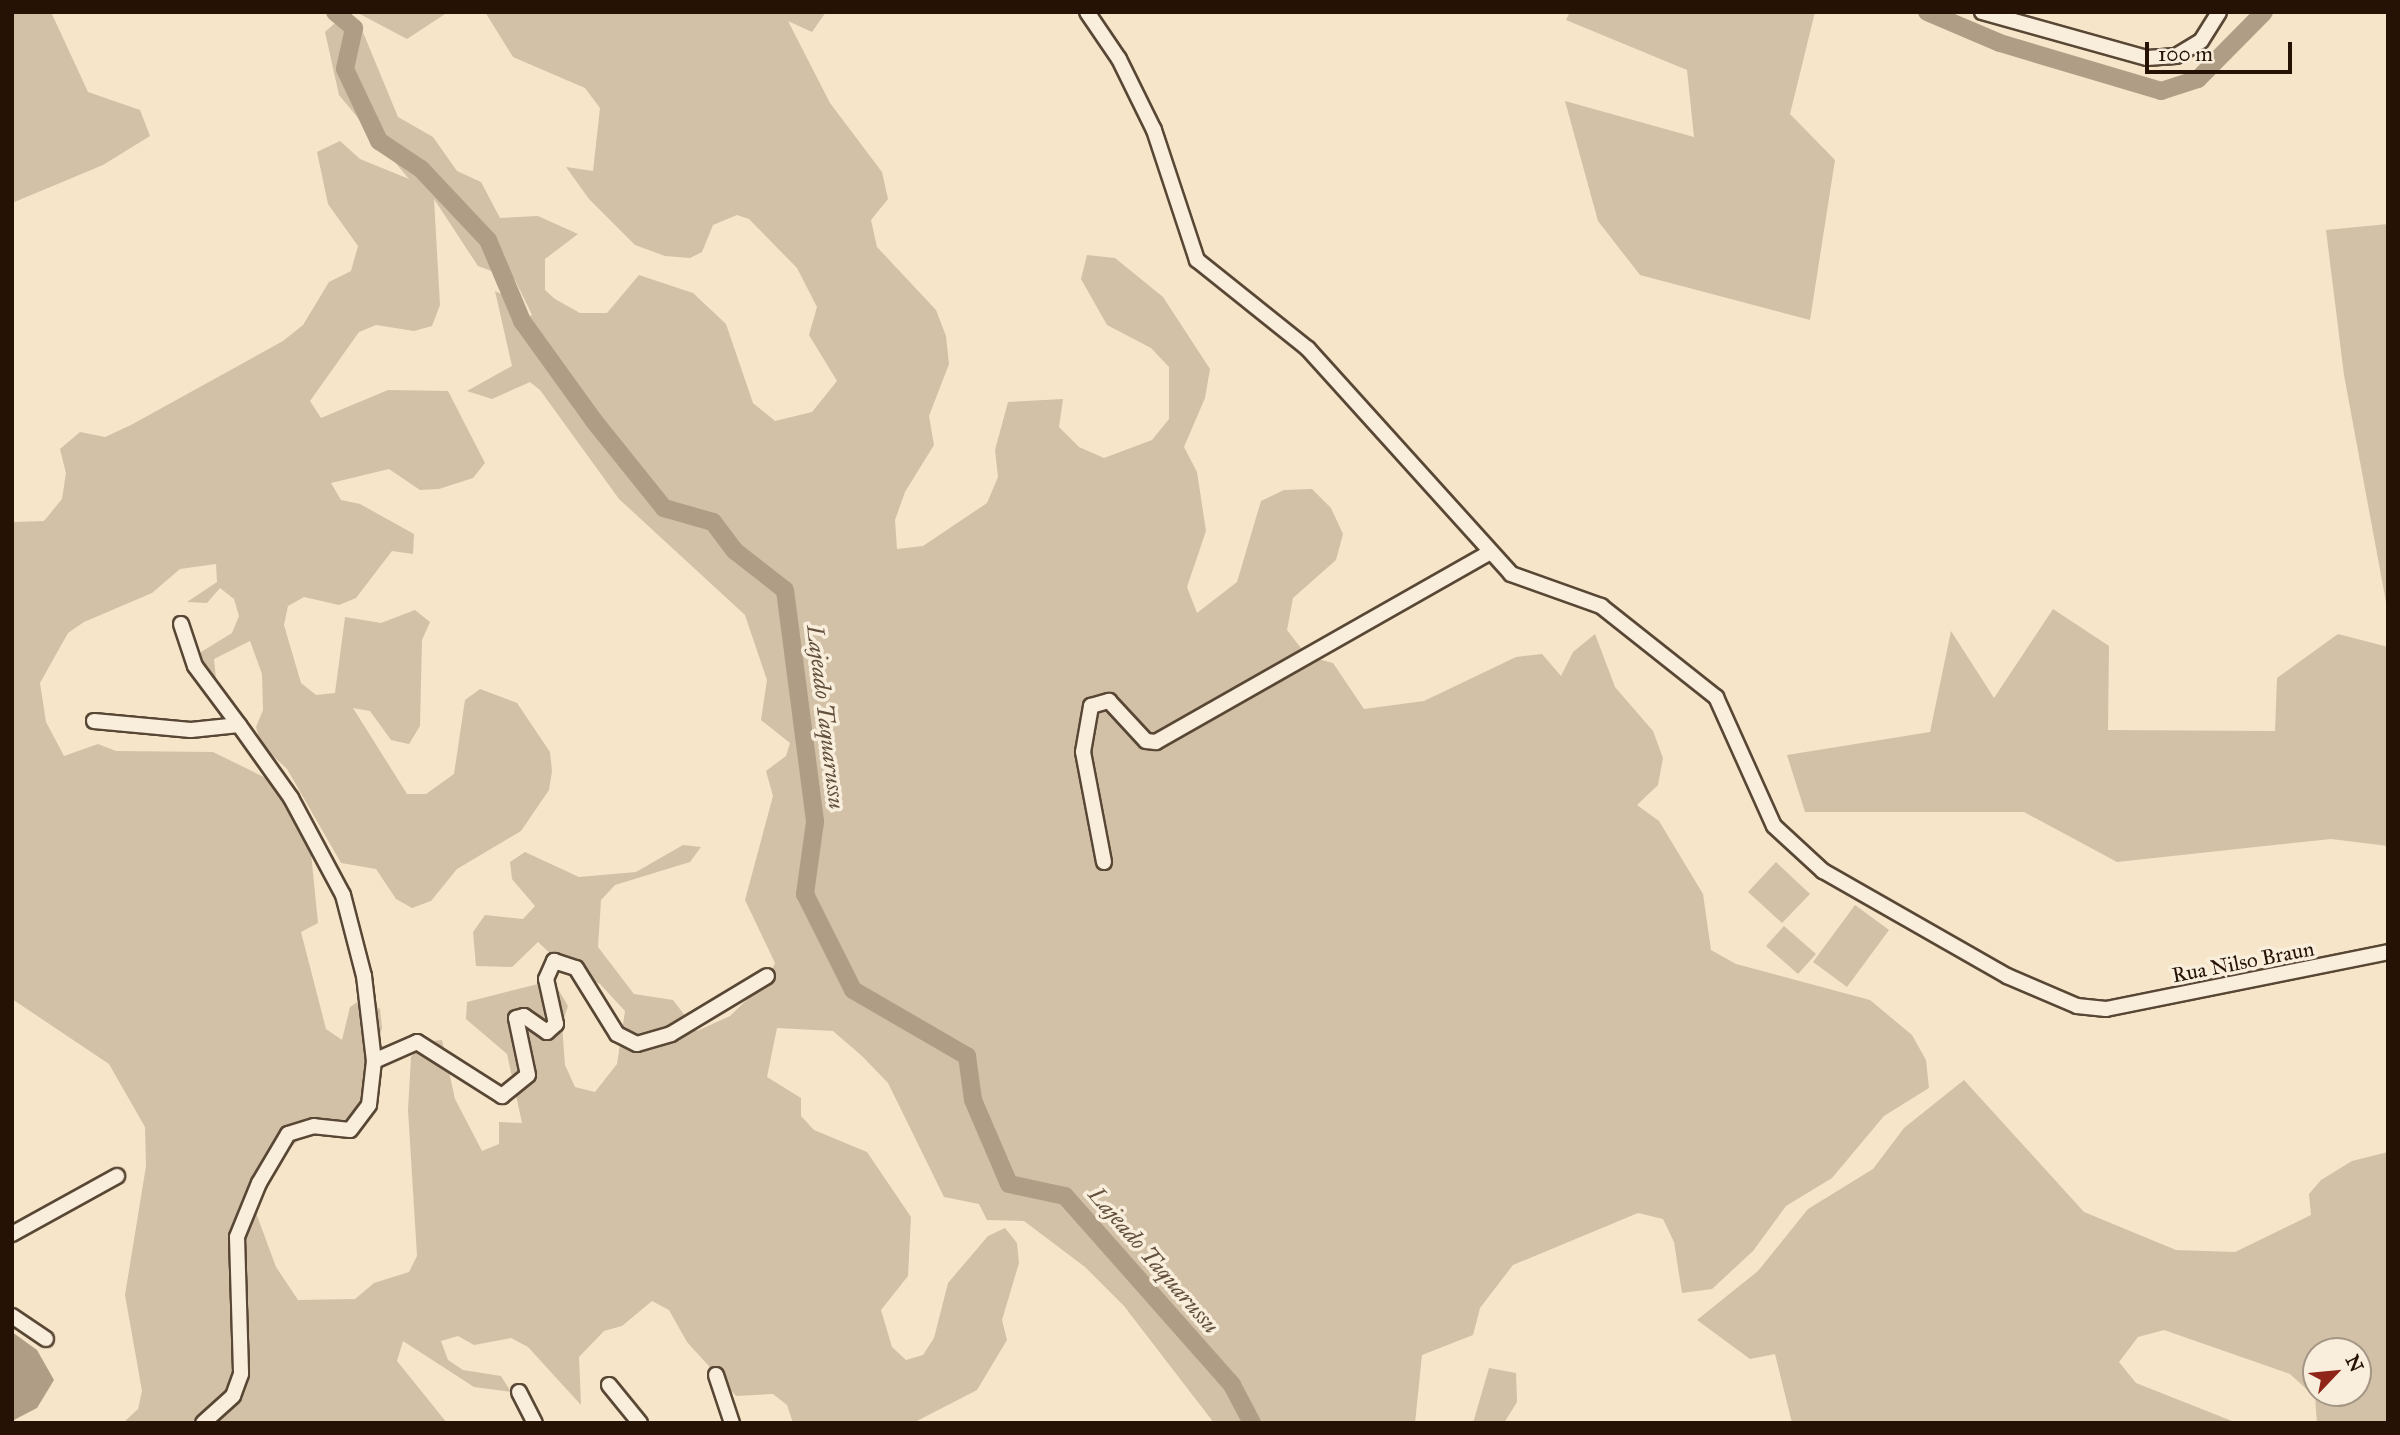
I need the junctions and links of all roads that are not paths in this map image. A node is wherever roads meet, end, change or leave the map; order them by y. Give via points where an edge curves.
1 (1087, 12) edge
2 (2218, 12) edge
3 (1988, 14) edge
4 (1489, 554) junction
5 (181, 624) dead end
6 (94, 721) dead end
7 (239, 725) junction
8 (1104, 862) dead end
9 (2388, 952) edge
10 (767, 976) dead end
11 (374, 1061) junction
12 (117, 1176) dead end
13 (12, 1234) edge
14 (12, 1316) edge
15 (46, 1339) dead end
16 (716, 1375) dead end
17 (610, 1385) dead end
18 (519, 1392) dead end
19 (203, 1423) edge
20 (535, 1423) edge
21 (640, 1423) edge
22 (732, 1423) edge

1 - 4 street via 1119,59 1154,130 1196,260 1308,349
2 - 3 street via 2201,41 2176,56 2147,58
4 - 8 street via 1156,742 1146,741 1109,701 1091,706 1083,752
4 - 9 street, Rua Nilso Braun via 1511,574 1601,606 1716,697 1761,799 1792,849 2007,976 2077,1006 2105,1009
5 - 7 street via 195,666
6 - 7 street via 191,730
7 - 11 street via 291,798 343,895 356,928
10 - 11 street via 671,1034 636,1044 617,1034 576,968 554,961 546,979 556,1024 547,1032 524,1016 516,1018 528,1075 502,1096 417,1042
11 - 19 street via 362,1122 350,1130 314,1126 288,1134 246,1209 235,1270 241,1374 233,1396
12 - 13 street
14 - 15 street
16 - 22 street
17 - 21 street
18 - 20 street

